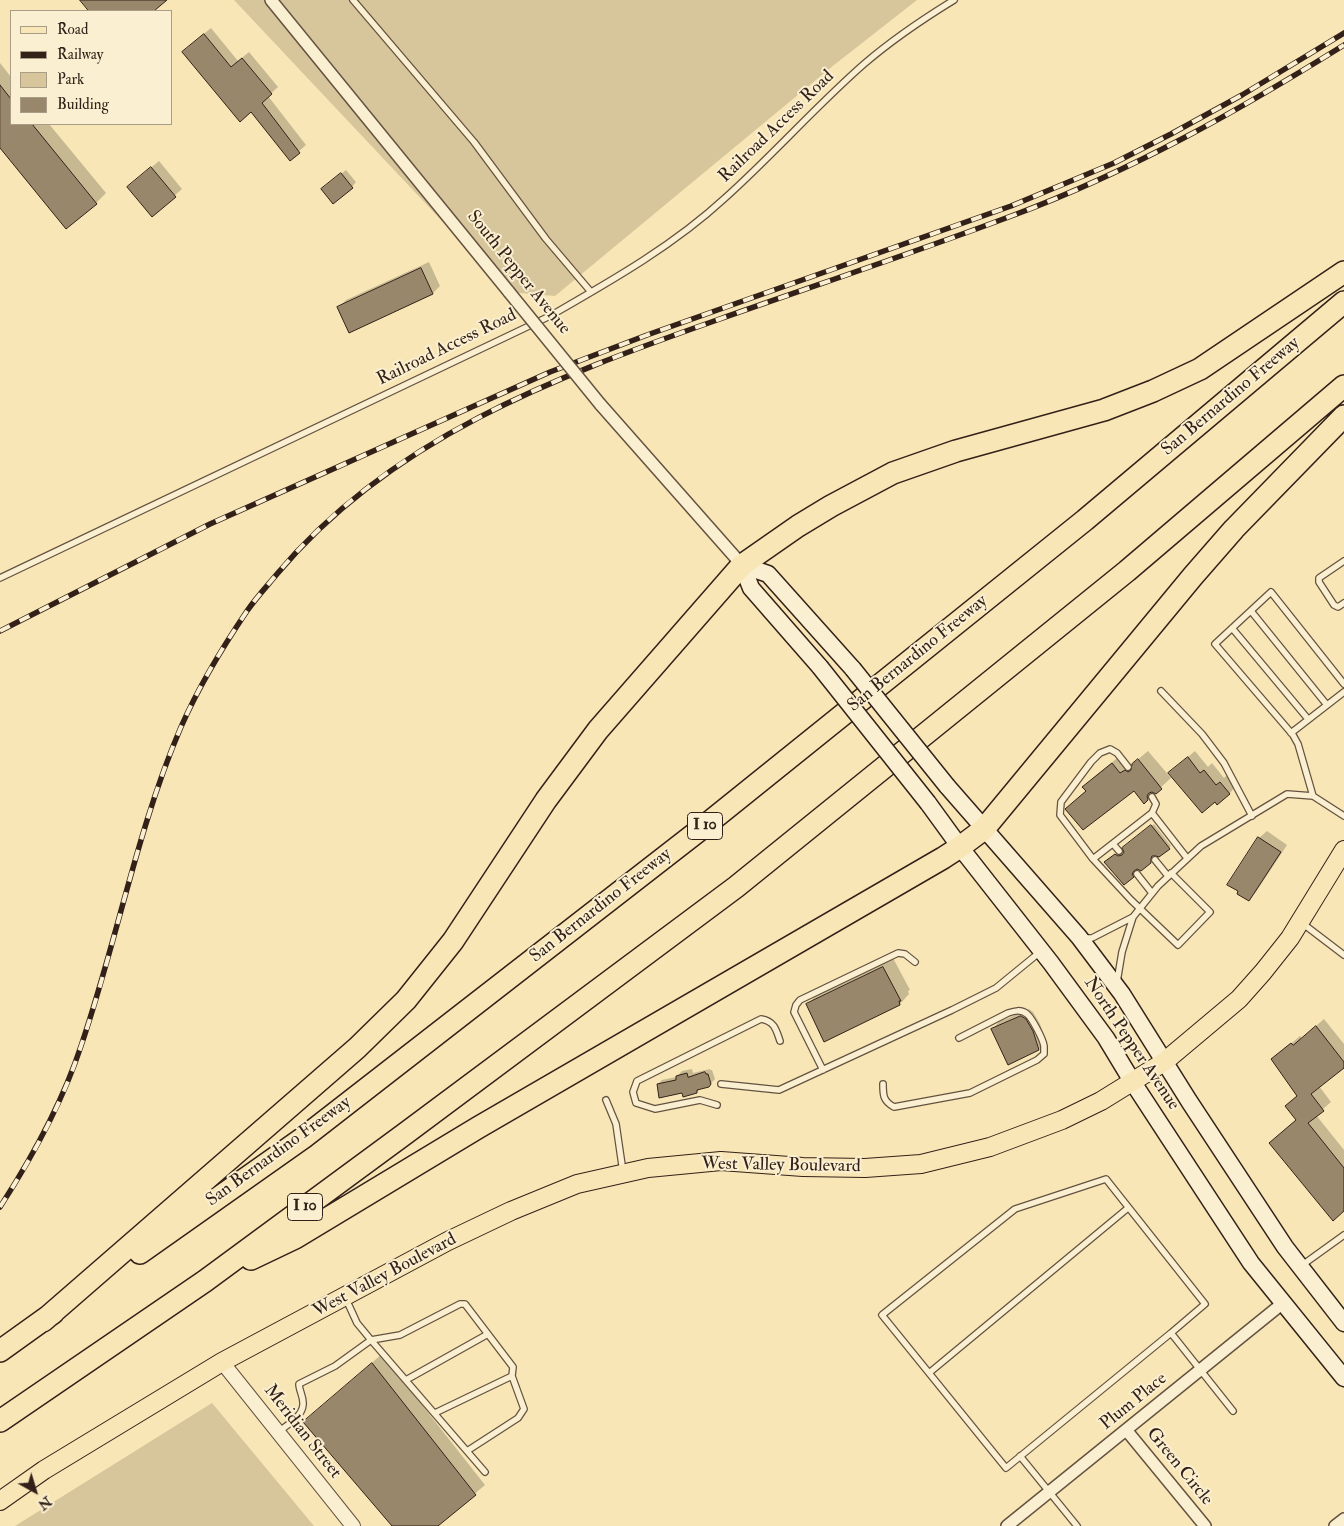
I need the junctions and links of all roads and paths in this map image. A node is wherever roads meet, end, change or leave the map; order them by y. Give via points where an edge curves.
1 (271, 0) edge
2 (353, 0) edge
3 (954, 0) edge
4 (1344, 272) edge
5 (591, 292) junction
6 (1344, 302) edge
7 (1344, 386) edge
8 (1344, 416) edge
9 (1344, 561) edge
10 (742, 565) junction
11 (0, 578) edge
12 (1344, 603) edge
13 (1251, 611) junction
14 (1232, 628) junction
15 (1344, 684) edge
16 (1161, 691) dead end
17 (1344, 692) edge
18 (1327, 705) junction
19 (1308, 719) junction
20 (896, 722) joint
21 (1291, 733) junction
22 (877, 737) joint
23 (1128, 767) dead end
24 (1313, 796) junction
25 (1152, 797) dead end
26 (1152, 813) junction
27 (1252, 816) junction
28 (1344, 816) edge
29 (984, 829) junction
30 (1131, 829) junction
31 (1137, 836) dead end
32 (1113, 844) junction
33 (960, 847) junction
34 (1344, 850) edge
35 (1119, 851) dead end
36 (1187, 858) junction
37 (1093, 859) junction
38 (1155, 860) dead end
39 (1137, 874) dead end
40 (1169, 875) junction
41 (1152, 893) junction
42 (1140, 908) junction
43 (1133, 917) junction
44 (1300, 921) junction
45 (1079, 937) junction
46 (1042, 951) junction
47 (1343, 951) edge
48 (915, 962) dead end
49 (1117, 987) junction
50 (959, 1038) dead end
51 (780, 1041) dead end
52 (1164, 1062) junction
53 (823, 1070) junction
54 (1132, 1082) junction
55 (721, 1084) dead end
56 (883, 1084) dead end
57 (606, 1100) dead end
58 (717, 1105) dead end
59 (623, 1174) junction
60 (1128, 1208) junction
61 (1344, 1235) edge
62 (1300, 1267) junction
63 (205, 1281) junction
64 (346, 1297) junction
65 (1283, 1303) junction
66 (43, 1321) junction
67 (1344, 1323) edge
68 (1171, 1333) junction
69 (488, 1334) junction
70 (371, 1340) junction
71 (0, 1351) edge
72 (222, 1362) junction
73 (1201, 1370) junction
74 (1341, 1371) edge
75 (929, 1373) junction
76 (512, 1376) junction
77 (406, 1380) junction
78 (1233, 1411) dead end
79 (435, 1413) junction
80 (0, 1421) edge
81 (1127, 1431) junction
82 (278, 1432) junction
83 (467, 1451) junction
84 (1020, 1456) junction
85 (485, 1472) dead end
86 (1050, 1492) junction
87 (0, 1501) edge
88 (1344, 1519) edge
89 (352, 1526) edge
90 (1007, 1526) edge
91 (1077, 1526) edge
92 (1205, 1526) edge
93 (1335, 1526) edge

1 - 10 street, South Pepper Avenue, bridge via 600,404
2 - 5 lane via 474,142 546,239
3 - 5 lane, Railroad Access Road via 920,21 865,64 725,199 641,262
4 - 10 highway via 1200,368 1153,391 1104,410 893,473 777,539
5 - 11 lane, Railroad Access Road via 550,316
6 - 66 highway, San Bernardino Freeway / I 10 via 1085,520 697,832 303,1138
7 - 63 highway, I 10 via 1127,571 736,887
8 - 29 highway via 1240,522
9 - 12 lane via 1319,578 1334,605 1338,607
10 - 20 main road, South Pepper Avenue, bridge via 768,574 840,653
10 - 22 main road, South Pepper Avenue, bridge via 751,588
10 - 66 highway via 576,758 452,941 406,1000 357,1048
13 - 14 lane
13 - 15 lane via 1271,592
13 - 18 lane
14 - 19 lane
14 - 21 lane via 1215,644
16 - 27 lane via 1202,734 1224,763
17 - 18 lane
18 - 19 lane
19 - 21 lane
20 - 29 main road, North Pepper Avenue, bridge
21 - 24 lane via 1298,744
22 - 33 main road, North Pepper Avenue, bridge
23 - 37 lane via 1117,754 1106,749 1091,762 1061,802 1060,815
24 - 27 lane via 1287,794
24 - 28 lane
25 - 26 lane via 1156,804
26 - 30 lane
26 - 36 lane
27 - 36 lane
29 - 33 highway
29 - 45 main road, North Pepper Avenue
30 - 31 lane
30 - 32 lane
32 - 35 lane
32 - 37 lane
33 - 46 main road, North Pepper Avenue
33 - 63 highway via 487,1122 295,1238
34 - 44 main road, West Valley Boulevard
36 - 40 lane
37 - 42 lane
38 - 40 lane
39 - 41 lane
40 - 41 lane
40 - 42 lane via 1210,912 1178,945
41 - 42 lane
42 - 43 lane
43 - 45 lane via 1092,938
43 - 49 lane via 1122,952
44 - 47 lane
44 - 52 main road, West Valley Boulevard via 1285,945 1238,998
45 - 49 main road, North Pepper Avenue
46 - 53 lane via 996,988
46 - 54 main road, North Pepper Avenue via 1106,1038
48 - 53 lane via 898,953 800,1000 794,1012
49 - 52 main road, North Pepper Avenue
50 - 56 lane via 1015,1010 1022,1011 1042,1038 1044,1054 970,1093 894,1106 887,1103 883,1095
51 - 58 lane via 776,1027 769,1020 761,1019 636,1081 633,1092 636,1104 654,1109 700,1100
52 - 54 main road, West Valley Boulevard
52 - 62 main road, North Pepper Avenue
53 - 55 lane via 779,1090
54 - 59 main road, West Valley Boulevard via 1062,1120 990,1147 921,1164 865,1168 721,1161 648,1168
54 - 65 main road, North Pepper Avenue via 1251,1263
57 - 59 lane via 616,1124
59 - 64 main road, West Valley Boulevard via 576,1184 511,1211 448,1241
60 - 68 lane via 1205,1304
60 - 75 lane
60 - 75 lane via 1106,1179 1015,1209 882,1315
61 - 62 lane
62 - 67 main road, North Pepper Avenue
63 - 80 highway, I 10
64 - 70 lane via 357,1322
64 - 72 main road, West Valley Boulevard
65 - 73 street, Plum Place
65 - 74 main road, North Pepper Avenue
66 - 71 highway, San Bernardino Freeway / I 10
68 - 73 lane
68 - 84 lane
69 - 70 lane via 466,1304 460,1304 400,1335
69 - 76 lane via 513,1367
69 - 77 lane
70 - 77 lane
70 - 82 lane via 331,1369 299,1384 301,1411
72 - 82 street, Meridian Street
72 - 87 main road, West Valley Boulevard
73 - 78 lane
73 - 81 street, Plum Place
75 - 84 lane via 1006,1468
76 - 79 lane
76 - 83 lane via 524,1409 518,1418
77 - 79 lane
79 - 83 lane
81 - 86 street, Plum Place
81 - 92 street, Green Circle
82 - 89 street, Meridian Street
83 - 85 lane
84 - 86 lane
86 - 90 street, Plum Place
86 - 91 lane
88 - 93 street

